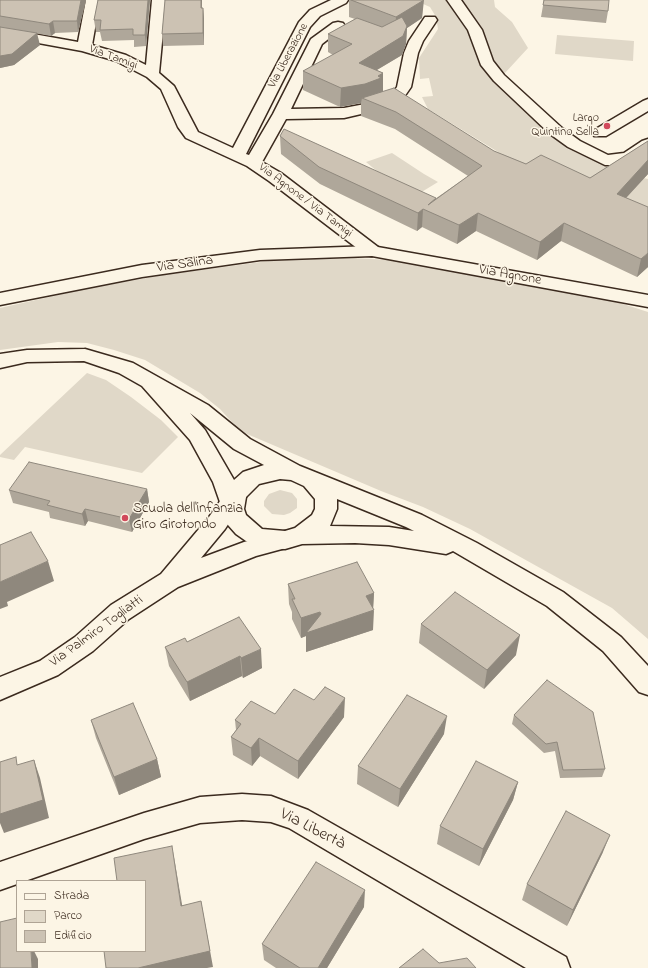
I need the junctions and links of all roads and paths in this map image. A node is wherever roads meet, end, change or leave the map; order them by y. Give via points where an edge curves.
1 (93, 0) edge
2 (159, 0) edge
3 (342, 0) edge
4 (454, 0) edge
5 (430, 20) dead end
6 (338, 26) dead end
7 (0, 32) edge
8 (84, 47) junction
9 (152, 74) junction
10 (648, 104) edge
11 (282, 114) junction
12 (600, 133) dead end
13 (192, 135) joint
14 (648, 144) edge
15 (237, 155) junction
16 (253, 163) junction
17 (372, 252) junction
18 (0, 299) edge
19 (648, 301) edge
20 (0, 361) edge
21 (150, 382) junction
22 (303, 476) junction
23 (233, 503) junction
24 (293, 538) junction
25 (469, 549) junction
26 (170, 580) junction
27 (648, 684) edge
28 (0, 689) edge
29 (0, 876) edge
30 (555, 968) edge

1 - 8 street
2 - 9 street
3 - 15 street, Via Liberazione via 315,13 304,25
4 - 14 street via 476,30 486,62 499,78 556,131 574,144 605,160 630,156
5 - 11 street via 416,41 404,87 397,97 369,108 344,113
6 - 11 street via 316,42
7 - 8 street, Via Tamigi
8 - 9 street, Via Tamigi via 121,58
9 - 13 street, Via Tamigi via 167,86
10 - 12 street
11 - 16 street
13 - 15 street, Via Agnone / Via Tamigi
15 - 16 street, Via Agnone / Via Tamigi
16 - 17 street, Via Agnone / Via Tamigi
17 - 18 street, Via Salina via 260,255 142,271
17 - 19 street, Via Agnone
20 - 21 street via 27,356 85,355 126,368
21 - 22 street via 201,410 242,444
21 - 23 street via 198,435
22 - 23 street via 280,471 251,478 241,487
22 - 24 street via 321,489 326,499 326,509 322,520 313,528
22 - 25 street via 414,521
23 - 24 street via 236,519 254,535 267,539
23 - 26 street
24 - 25 street via 355,534 389,536
24 - 26 street via 252,548
25 - 27 street via 555,599 612,644
26 - 28 street, Via Palmiro Togliatti via 120,612 84,644 49,668
29 - 30 street, Via Libertà via 144,826 200,810 242,807 271,809 298,819

